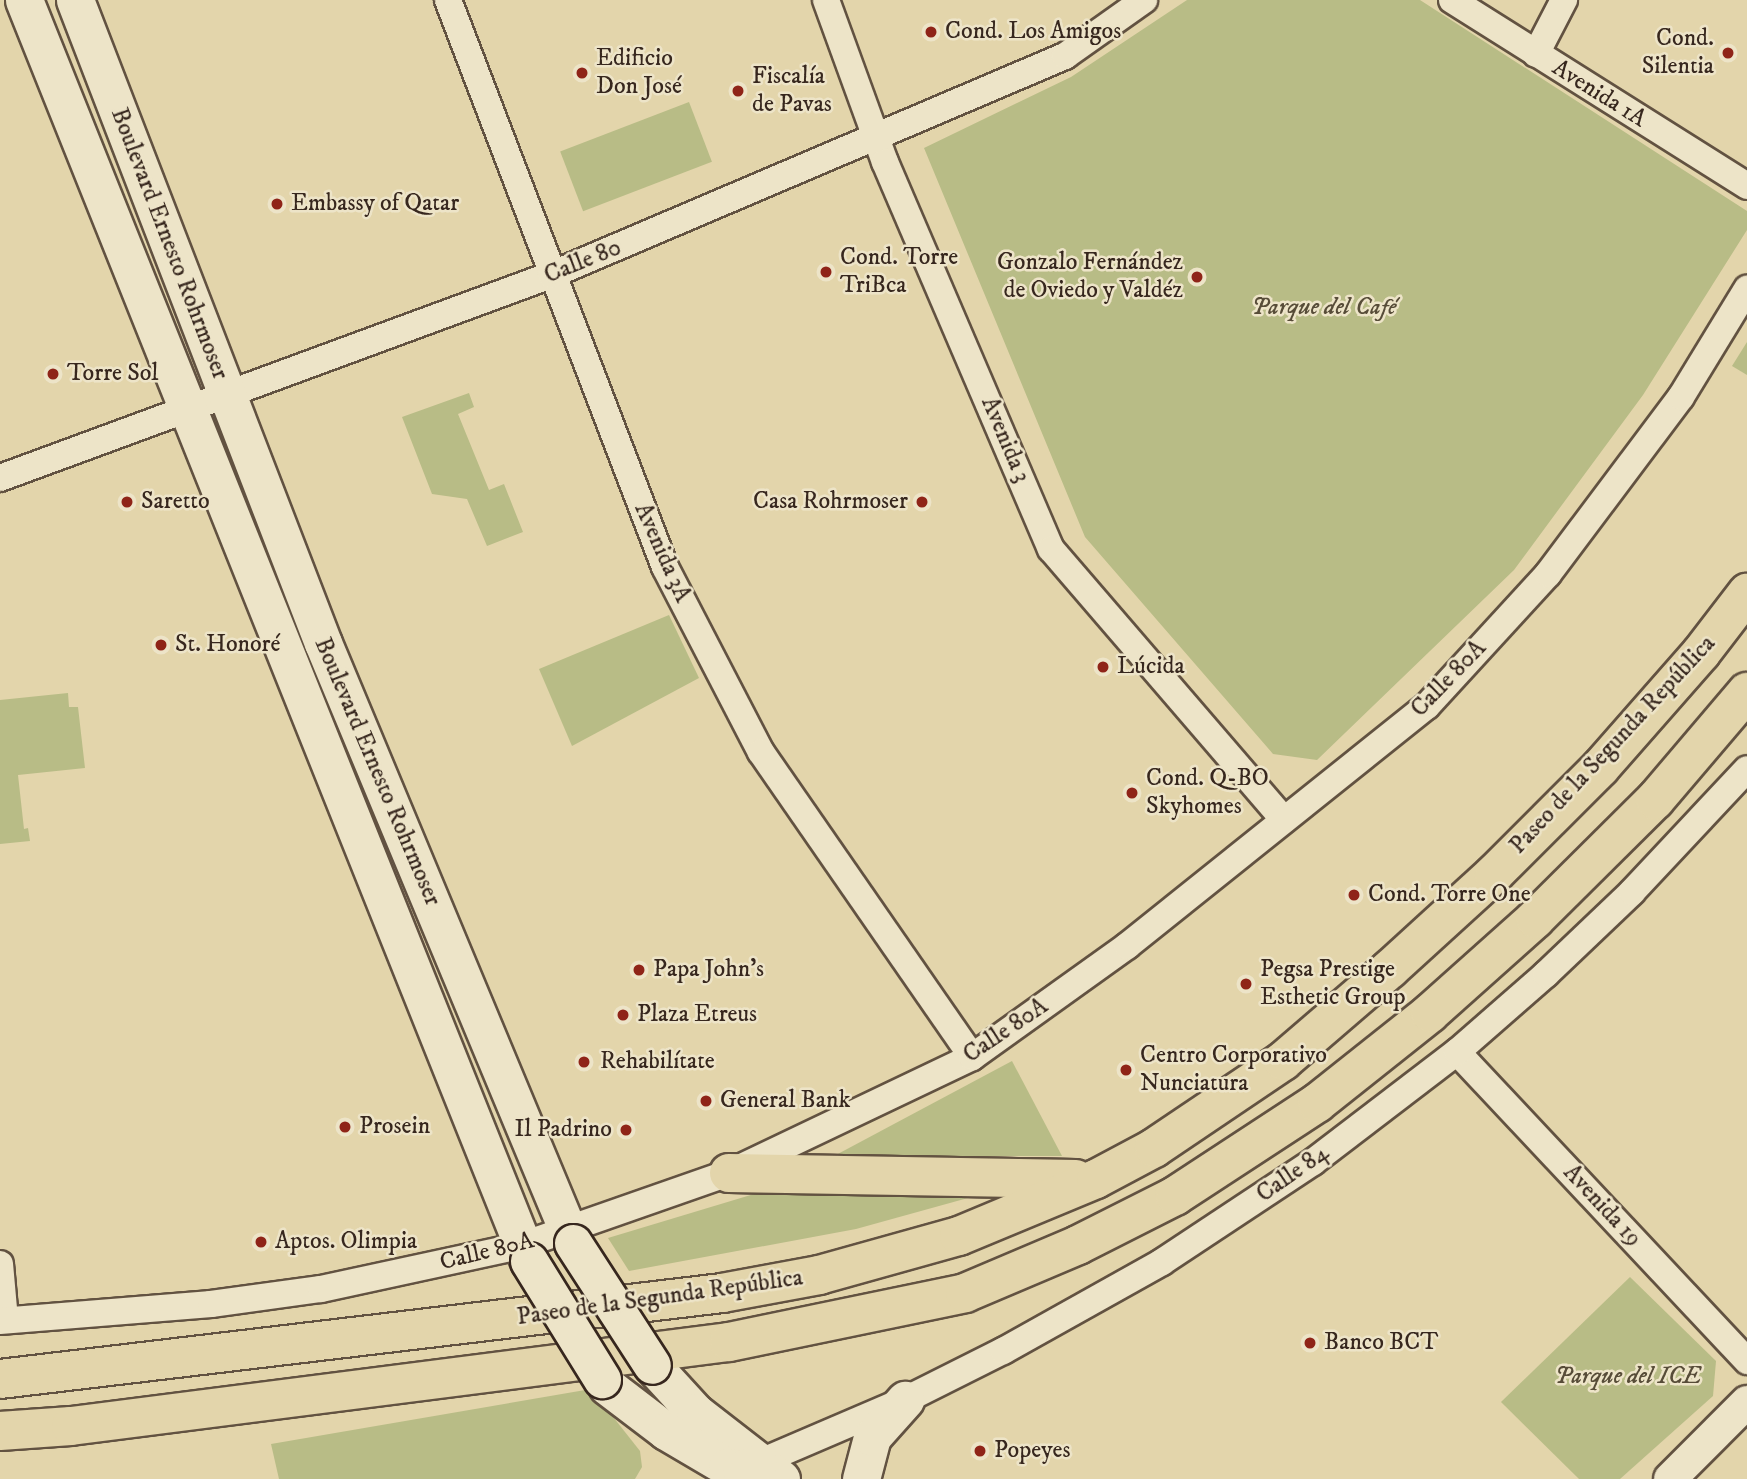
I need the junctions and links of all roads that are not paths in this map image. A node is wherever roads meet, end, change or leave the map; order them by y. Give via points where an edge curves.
1 (24, 0) edge
2 (75, 0) edge
3 (448, 0) edge
4 (826, 0) edge
5 (1144, 0) edge
6 (1452, 0) edge
7 (1564, 0) edge
8 (1536, 54) junction
9 (877, 139) junction
10 (1747, 186) edge
11 (551, 275) junction
12 (1747, 289) edge
13 (226, 393) junction
14 (185, 409) junction
15 (0, 478) edge
16 (1747, 593) edge
17 (1747, 692) edge
18 (1747, 769) edge
19 (1284, 820) junction
20 (1457, 1052) junction
21 (972, 1057) junction
22 (729, 1173) junction
23 (1096, 1179) junction
24 (570, 1236) junction
25 (525, 1254) junction
26 (0, 1264) edge
27 (3, 1321) edge
28 (1747, 1361) edge
29 (0, 1379) edge
30 (604, 1383) junction
31 (905, 1400) junction
32 (1747, 1402) edge
33 (0, 1431) edge
34 (770, 1471) edge
35 (695, 1479) edge
36 (861, 1479) edge
37 (1670, 1479) edge

1 - 14 main road, Boulevard Ernesto Rohrmoser
2 - 13 main road, Boulevard Ernesto Rohrmoser
3 - 11 street, Avenida 3A
4 - 9 street, Avenida 3
5 - 9 street, Calle 80 via 1065,56
6 - 8 street, Avenida 1A
7 - 8 street
8 - 10 street, Avenida 1A
9 - 11 street, Calle 80
9 - 19 street, Avenida 3 via 1051,549
11 - 13 street, Calle 80
11 - 21 street, Avenida 3A via 665,567 761,752
12 - 19 street, Calle 80A via 1681,397 1548,573 1427,706
13 - 14 street, Calle 80
13 - 24 main road, Boulevard Ernesto Rohrmoser via 323,643
14 - 15 street, Calle 80
14 - 25 main road, Boulevard Ernesto Rohrmoser
16 - 23 highway, Paseo de la Segunda República via 1600,768 1390,969 1283,1061 1154,1149
17 - 33 highway, Paseo de la Segunda República via 1655,800 1535,919 1430,1013 1317,1102 1175,1196 965,1293 729,1342 71,1426
18 - 20 street, Calle 84 via 1632,892
19 - 21 street, Calle 80A via 1127,946
20 - 28 street, Avenida 19
20 - 31 street, Calle 84 via 1313,1162 1162,1262 1003,1352
21 - 22 street, Calle 80A
22 - 23 highway
22 - 24 street, Calle 80A
23 - 29 highway, Paseo de la Segunda República via 959,1236 820,1275 734,1291
24 - 25 street, Calle 80A
24 - 34 main road, Boulevard Ernesto Rohrmoser, bridge via 652,1365 695,1412
25 - 27 street, Calle 80A via 211,1304
25 - 30 main road, Boulevard Ernesto Rohrmoser, bridge
26 - 27 street
30 - 34 main road via 666,1431 727,1467
30 - 35 main road, Boulevard Ernesto Rohrmoser via 648,1437
31 - 34 street, Calle 84
31 - 36 main road via 872,1437
32 - 37 street

